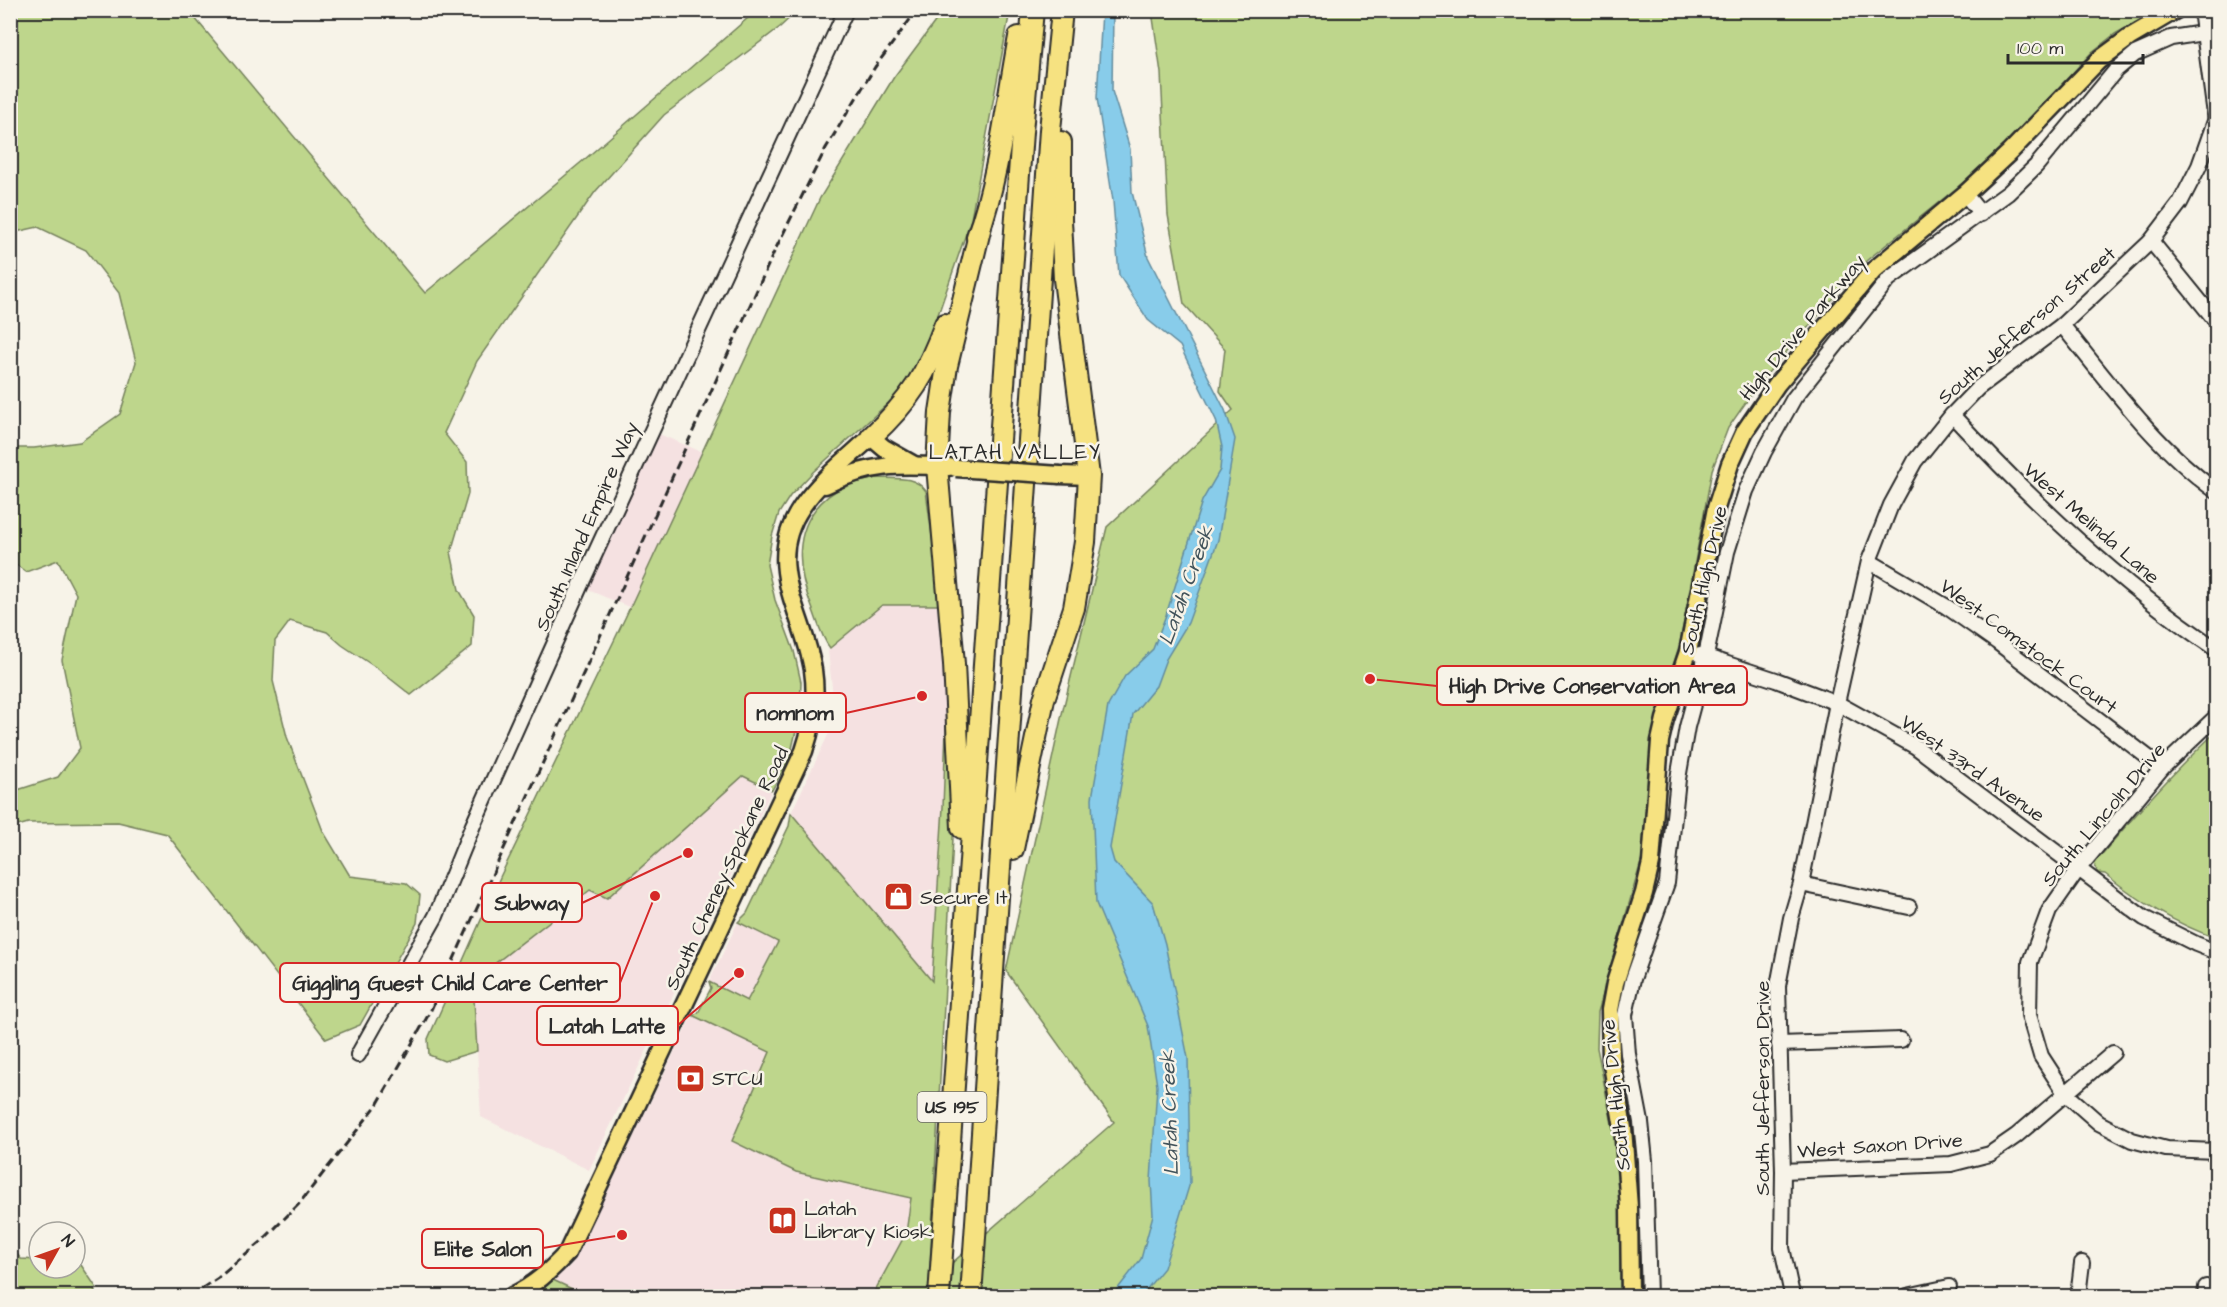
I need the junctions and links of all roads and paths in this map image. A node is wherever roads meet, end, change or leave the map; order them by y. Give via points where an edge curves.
1 (846, 10) edge
2 (1024, 10) edge
3 (1033, 10) edge
4 (1062, 10) edge
5 (1071, 10) edge
6 (2176, 10) edge
7 (2201, 10) edge
8 (2210, 31) edge
9 (2046, 115) junction
10 (2216, 122) edge
11 (2064, 133) junction
12 (1965, 194) junction
13 (1981, 214) junction
14 (981, 226) junction
15 (2151, 241) junction
16 (2217, 321) edge
17 (2062, 325) junction
18 (1777, 384) junction
19 (1794, 398) junction
20 (1952, 415) junction
21 (871, 437) junction
22 (914, 465) junction
23 (946, 467) junction
24 (1089, 476) junction
25 (816, 490) junction
26 (2217, 491) edge
27 (1869, 561) junction
28 (2217, 649) edge
29 (1688, 652) junction
30 (1706, 656) junction
31 (1837, 704) junction
32 (2217, 717) edge
33 (2162, 768) junction
34 (2079, 868) junction
35 (1802, 884) junction
36 (1909, 907) dead end
37 (967, 918) junction
38 (998, 925) junction
39 (2217, 952) edge
40 (1901, 1040) dead end
41 (1779, 1044) junction
42 (2113, 1053) dead end
43 (358, 1055) dead end
44 (2065, 1093) junction
45 (2217, 1151) edge
46 (1783, 1171) junction
47 (2082, 1263) dead end
48 (1949, 1287) dead end
49 (512, 1296) edge
50 (939, 1296) edge
51 (971, 1296) edge
52 (1630, 1296) edge
53 (1650, 1296) edge
54 (1794, 1296) edge
55 (1907, 1296) edge
56 (2078, 1296) edge

1 - 43 street, South Inland Empire Way via 582,582 436,916
2 - 14 highway
3 - 37 highway, US 195
4 - 38 highway, US 195 via 1050,130
5 - 24 highway via 1061,129 1061,220 1067,307
6 - 9 main road, High Drive Parkway via 2115,47
7 - 8 street
8 - 10 street
8 - 11 street, South High Drive via 2171,38 2135,54 2116,70
9 - 11 street
9 - 12 main road, High Drive Parkway
10 - 15 street, South Jefferson Street via 2180,203
11 - 13 street, South High Drive via 2036,166
12 - 13 street
12 - 18 main road, High Drive Parkway via 1874,270
13 - 19 street, South High Drive via 1888,279
14 - 21 highway via 928,367 906,401
14 - 23 highway via 947,366 940,412
15 - 16 street
15 - 17 street, South Jefferson Street
17 - 20 street, South Jefferson Street via 1986,382
17 - 26 street via 2143,423 2188,471
18 - 19 street
18 - 29 main road, High Drive Parkway via 1745,431 1730,464 1716,508
19 - 30 street, South High Drive via 1746,491 1727,552
20 - 27 street, South Jefferson Street via 1915,461 1891,505
20 - 28 street, West Melinda Lane via 2079,542
21 - 22 main road, South Cheney-Spokane Road
21 - 25 main road, South Cheney-Spokane Road
22 - 23 main road, South Cheney-Spokane Road
22 - 25 main road, South Cheney-Spokane Road via 868,468
23 - 24 main road, South Cheney-Spokane Road, bridge
23 - 37 highway
24 - 38 highway via 1085,542 1074,608 1044,699
25 - 49 main road, South Cheney-Spokane Road via 795,519 784,556 786,579 813,672 812,722 804,751 567,1253 545,1276
27 - 31 street, South Jefferson Street
27 - 33 street, West Comstock Court via 1997,642
29 - 30 street, West 33rd Avenue
29 - 52 main road, South High Drive via 1660,741 1652,863 1610,1010 1611,1059 1623,1128 1629,1207
30 - 31 street, West 33rd Avenue
30 - 53 street, South High Drive via 1678,779 1667,883 1633,979 1625,1015 1645,1161
31 - 34 street, West 33rd Avenue via 1916,747
31 - 35 street, South Jefferson Drive
32 - 33 street, South Lincoln Drive
33 - 34 street, South Lincoln Drive
34 - 39 street, West 33rd Avenue via 2144,918
34 - 44 street, South Lincoln Drive via 2049,911 2030,962 2030,1015 2041,1056
35 - 36 street
35 - 41 street, South Jefferson Drive via 1791,918 1779,986
37 - 50 highway, US 195
38 - 51 highway, US 195
40 - 41 street
41 - 46 street, South Jefferson Drive
42 - 44 street, West Saxon Drive
44 - 45 street, South Lincoln Drive via 2099,1123 2132,1140 2166,1149
44 - 46 street, West Saxon Drive via 1990,1154 1951,1164
46 - 54 street, South Jefferson Drive via 1782,1248
47 - 56 street
48 - 55 street

